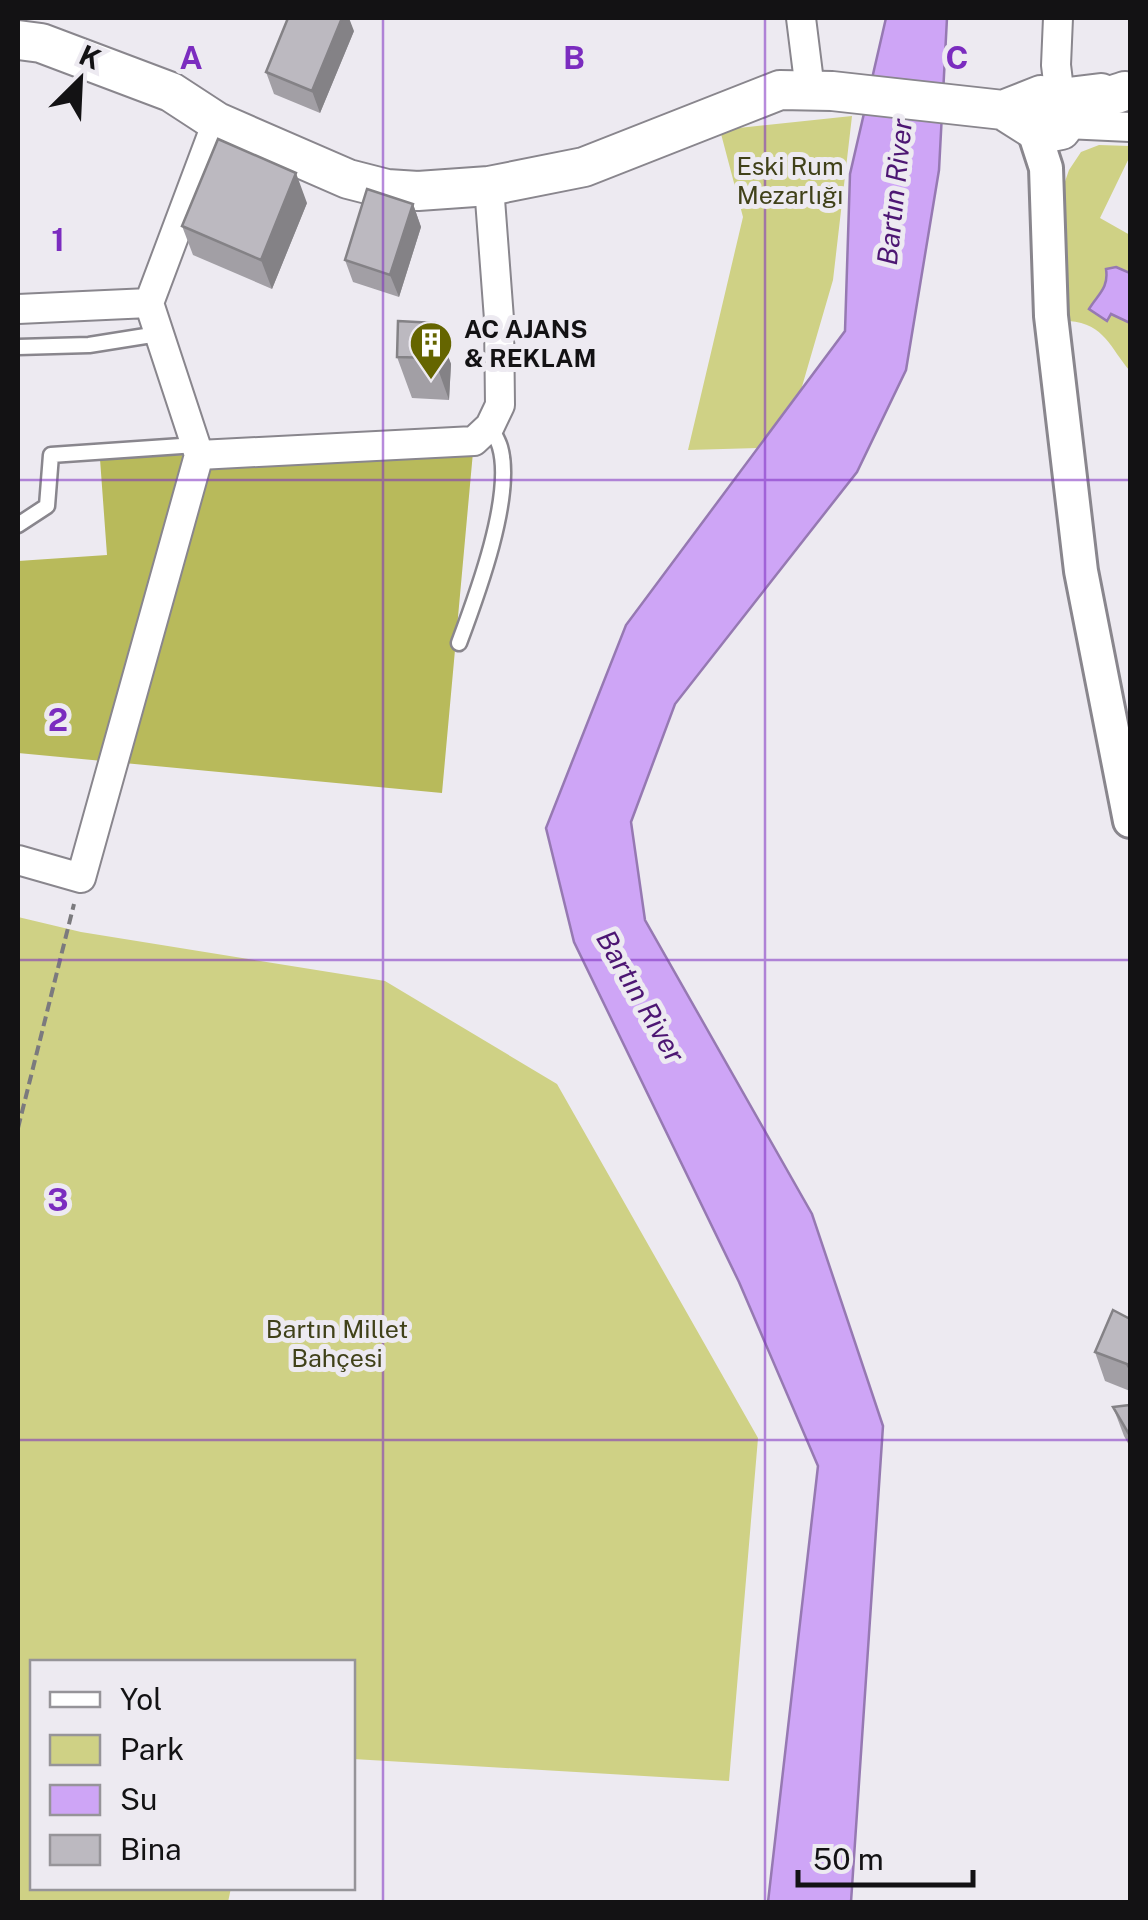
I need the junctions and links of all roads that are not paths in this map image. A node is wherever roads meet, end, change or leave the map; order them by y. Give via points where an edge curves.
1 (801, 18) edge
2 (1058, 18) edge
3 (18, 40) edge
4 (821, 91) junction
5 (1129, 103) edge
6 (1045, 109) junction
7 (217, 122) junction
8 (489, 186) junction
9 (149, 304) junction
10 (18, 309) edge
11 (158, 334) junction
12 (18, 347) edge
13 (490, 426) junction
14 (198, 450) junction
15 (18, 525) edge
16 (459, 642) dead end
17 (1130, 821) edge
18 (18, 860) edge

1 - 4 street
2 - 6 street
3 - 7 main road via 171,92
4 - 6 main road
4 - 8 main road via 780,90 584,168
5 - 6 main road
6 - 17 street via 1051,316 1080,571
7 - 8 main road via 387,189
7 - 9 street
8 - 13 street via 500,368 500,405
9 - 10 street
9 - 11 street
11 - 12 lane
11 - 14 street
13 - 14 street via 474,442
13 - 16 lane via 502,477 480,585
14 - 15 lane via 52,454 48,506
14 - 18 street via 81,878

